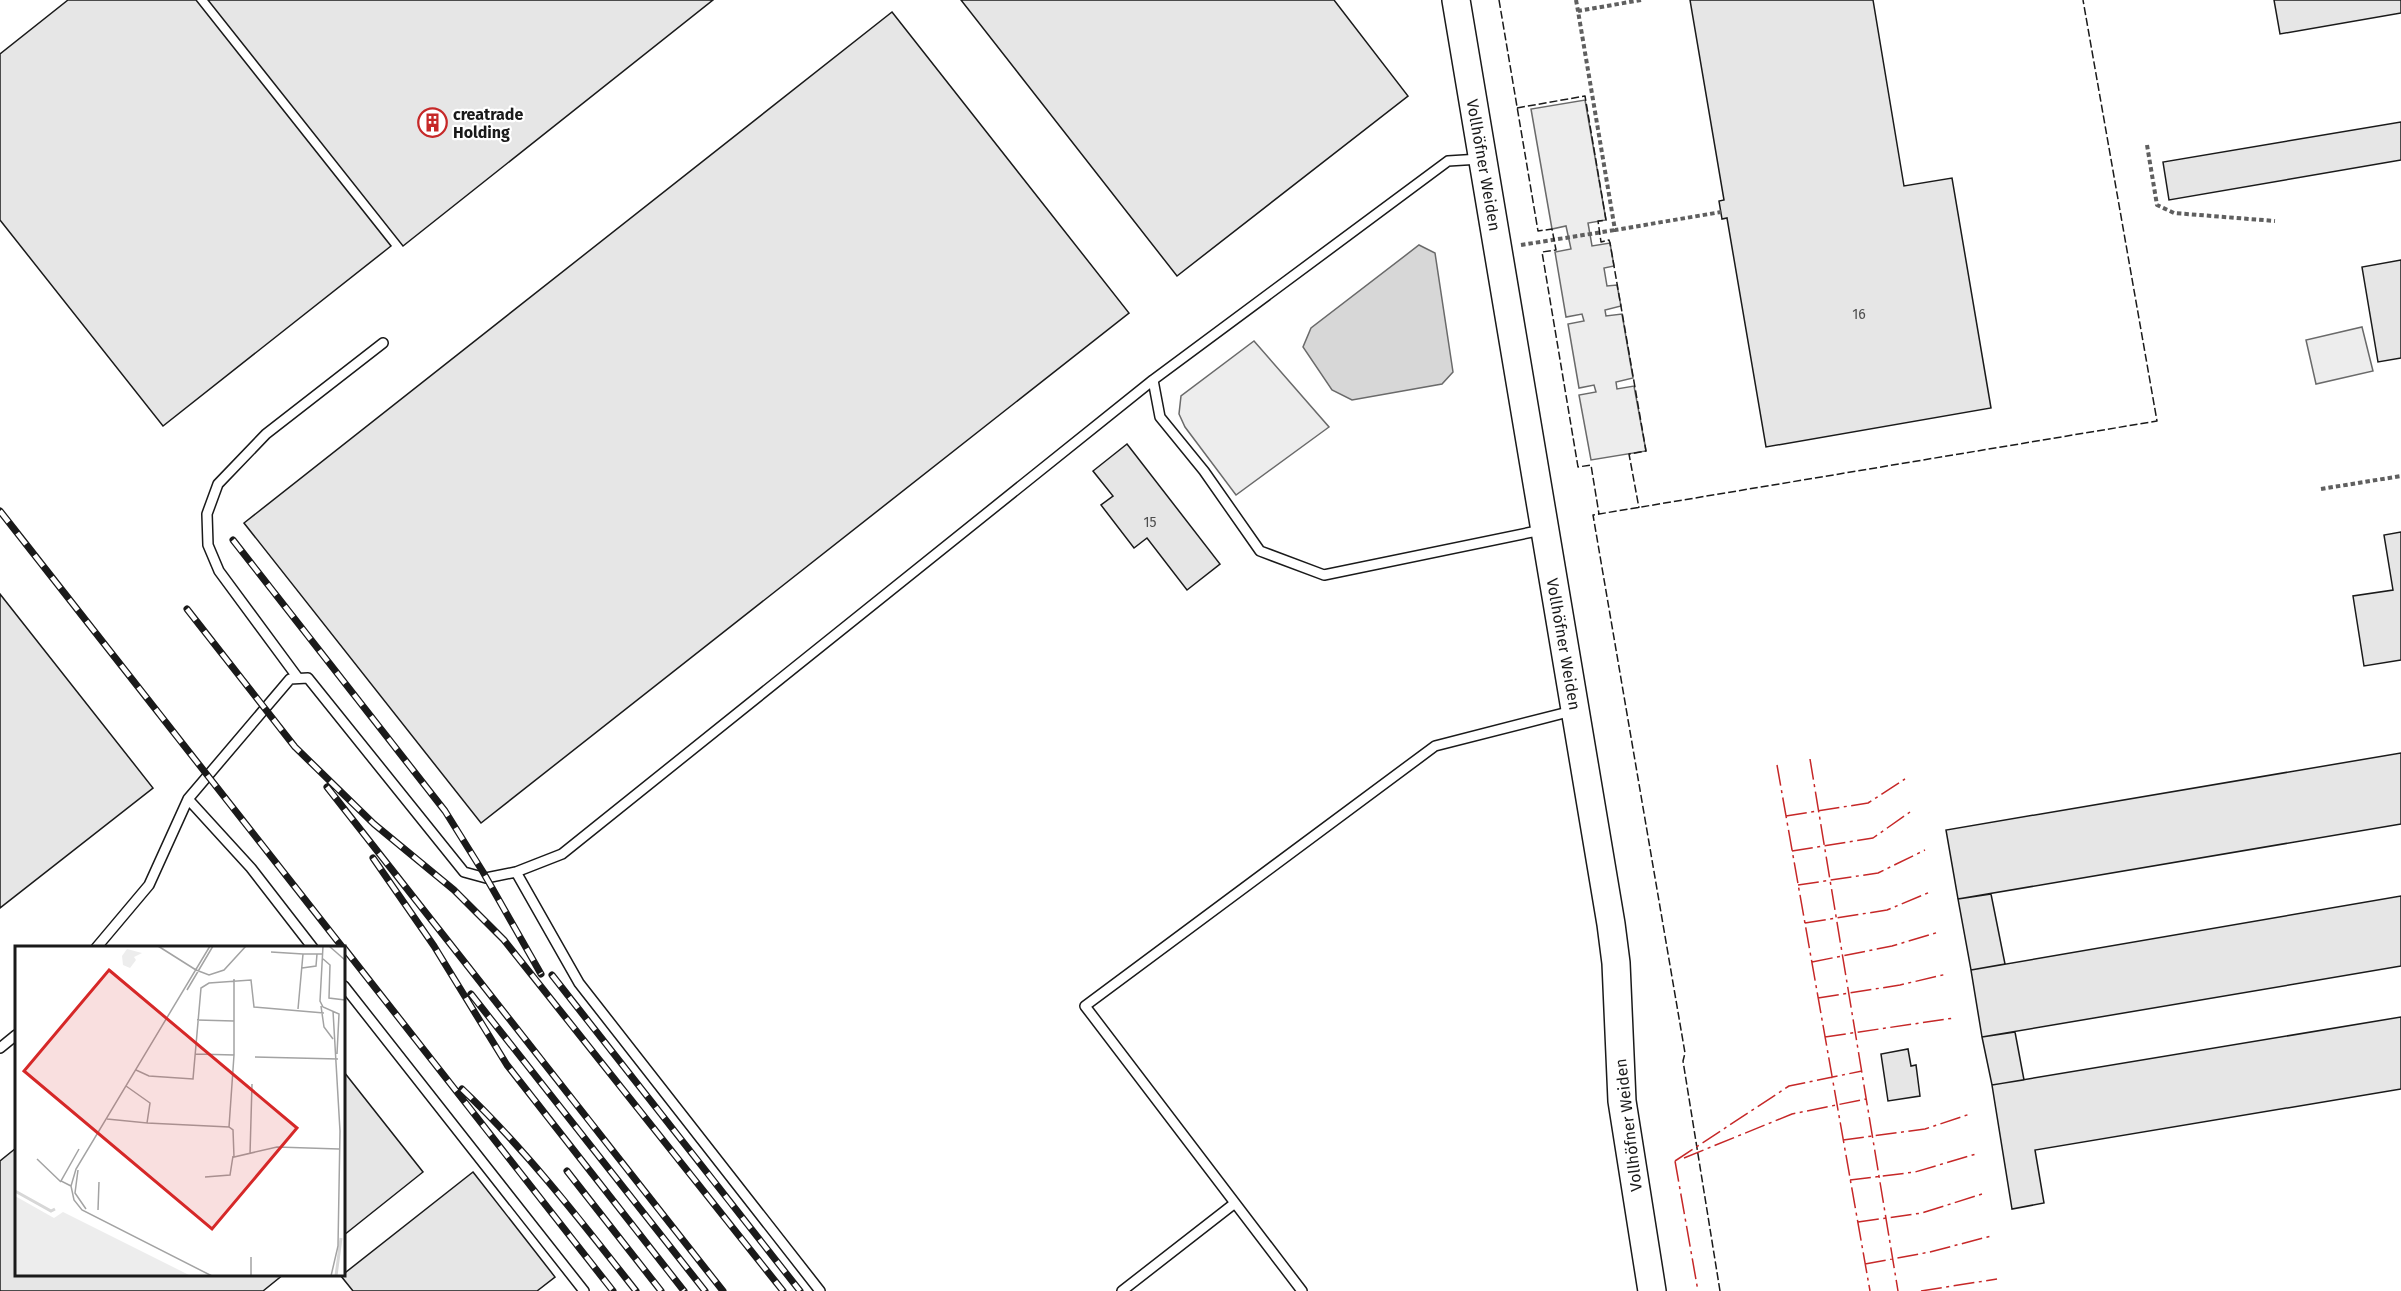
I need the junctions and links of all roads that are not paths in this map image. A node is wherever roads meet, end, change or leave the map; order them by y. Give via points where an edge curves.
1 (1456, 0) edge
2 (1483, 159) junction
3 (383, 343) dead end
4 (1153, 380) junction
5 (1545, 530) junction
6 (298, 678) junction
7 (1576, 710) junction
8 (189, 799) junction
9 (516, 872) junction
10 (98, 946) edge
11 (311, 946) edge
12 (345, 987) edge
13 (15, 1036) edge
14 (0, 1048) edge
15 (1235, 1203) junction
16 (584, 1291) edge
17 (820, 1291) edge
18 (1122, 1291) edge
19 (1302, 1291) edge
20 (1652, 1291) edge

1 - 2 main road, Vollhöfner Weiden
2 - 4 lane via 1448,161
2 - 5 main road, Vollhöfner Weiden
3 - 6 lane via 266,434 218,484 207,514 208,545 219,572
4 - 5 lane via 1160,417 1260,551 1324,574
4 - 9 lane via 562,854
5 - 7 main road, Vollhöfner Weiden
6 - 8 lane via 290,679
6 - 9 lane via 308,678 464,872 486,878
7 - 15 lane via 1435,746 1085,1006
7 - 20 main road, Vollhöfner Weiden via 1611,924 1622,1101
8 - 10 lane via 149,885
8 - 11 lane
9 - 17 lane via 579,983
12 - 16 lane
13 - 14 lane
15 - 18 lane
15 - 19 lane

